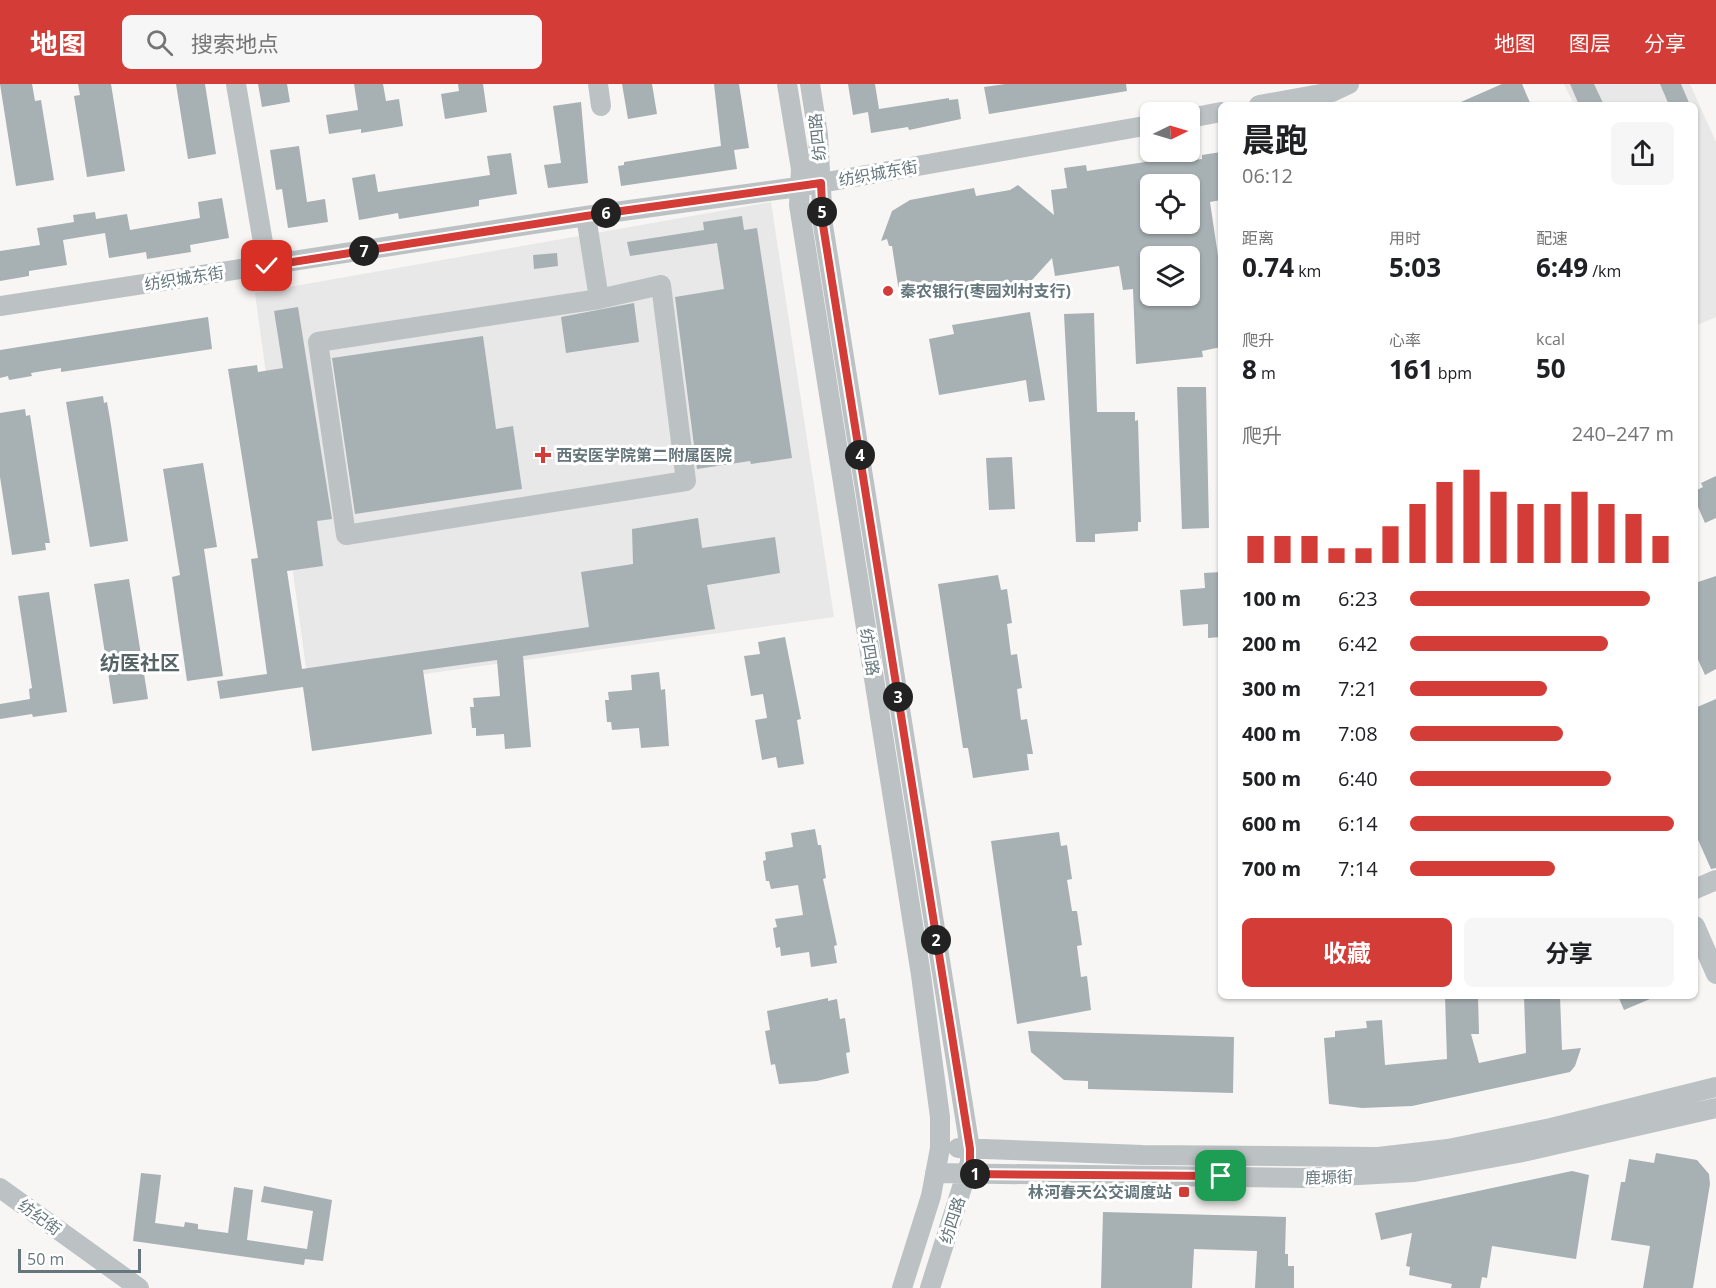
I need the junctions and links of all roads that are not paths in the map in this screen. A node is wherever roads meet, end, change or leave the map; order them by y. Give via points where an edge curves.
1 (236, 84) edge
2 (598, 84) edge
3 (788, 84) edge
4 (810, 84) edge
5 (1336, 91) edge
6 (1276, 102) edge
7 (600, 106) dead end
8 (1218, 112) edge
9 (1200, 115) edge
10 (1140, 126) edge
11 (821, 183) junction
12 (798, 187) junction
13 (586, 216) junction
14 (267, 266) junction
15 (599, 299) junction
16 (0, 306) edge
17 (1716, 880) edge
18 (1698, 888) edge
19 (1698, 933) edge
20 (1716, 974) edge
21 (1716, 1088) edge
22 (1716, 1108) edge
23 (940, 1148) junction
24 (970, 1149) junction
25 (935, 1173) junction
26 (967, 1174) junction
27 (0, 1188) edge
28 (138, 1288) edge
29 (902, 1288) edge
30 (930, 1288) edge

1 - 14 street
2 - 7 street
3 - 12 street, 纺四路 via 801,169
4 - 11 street, 纺四路
5 - 6 street
8 - 9 street
10 - 11 street, 纺织城东街
11 - 12 street, 纺织城东街
11 - 24 street, 纺四路 via 823,225
12 - 13 street, 纺织城东街
12 - 23 street, 纺四路 via 921,975 940,1117
13 - 14 street, 纺织城东街
13 - 15 street
14 - 16 street, 纺织城东街
15 - 15 street via 318,342 346,535 686,482 661,285
17 - 18 street
19 - 20 street
21 - 24 street, 鹿塬街 via 1551,1128 1402,1155 1261,1157
22 - 26 street, 鹿塬街 via 1414,1172 1303,1178
23 - 24 street, 鹿塬街
23 - 25 street, 纺四路
24 - 26 street, 纺四路
25 - 26 street, 鹿塬街
25 - 29 street, 纺四路
26 - 30 street, 纺四路
27 - 28 street, 纺纪街

